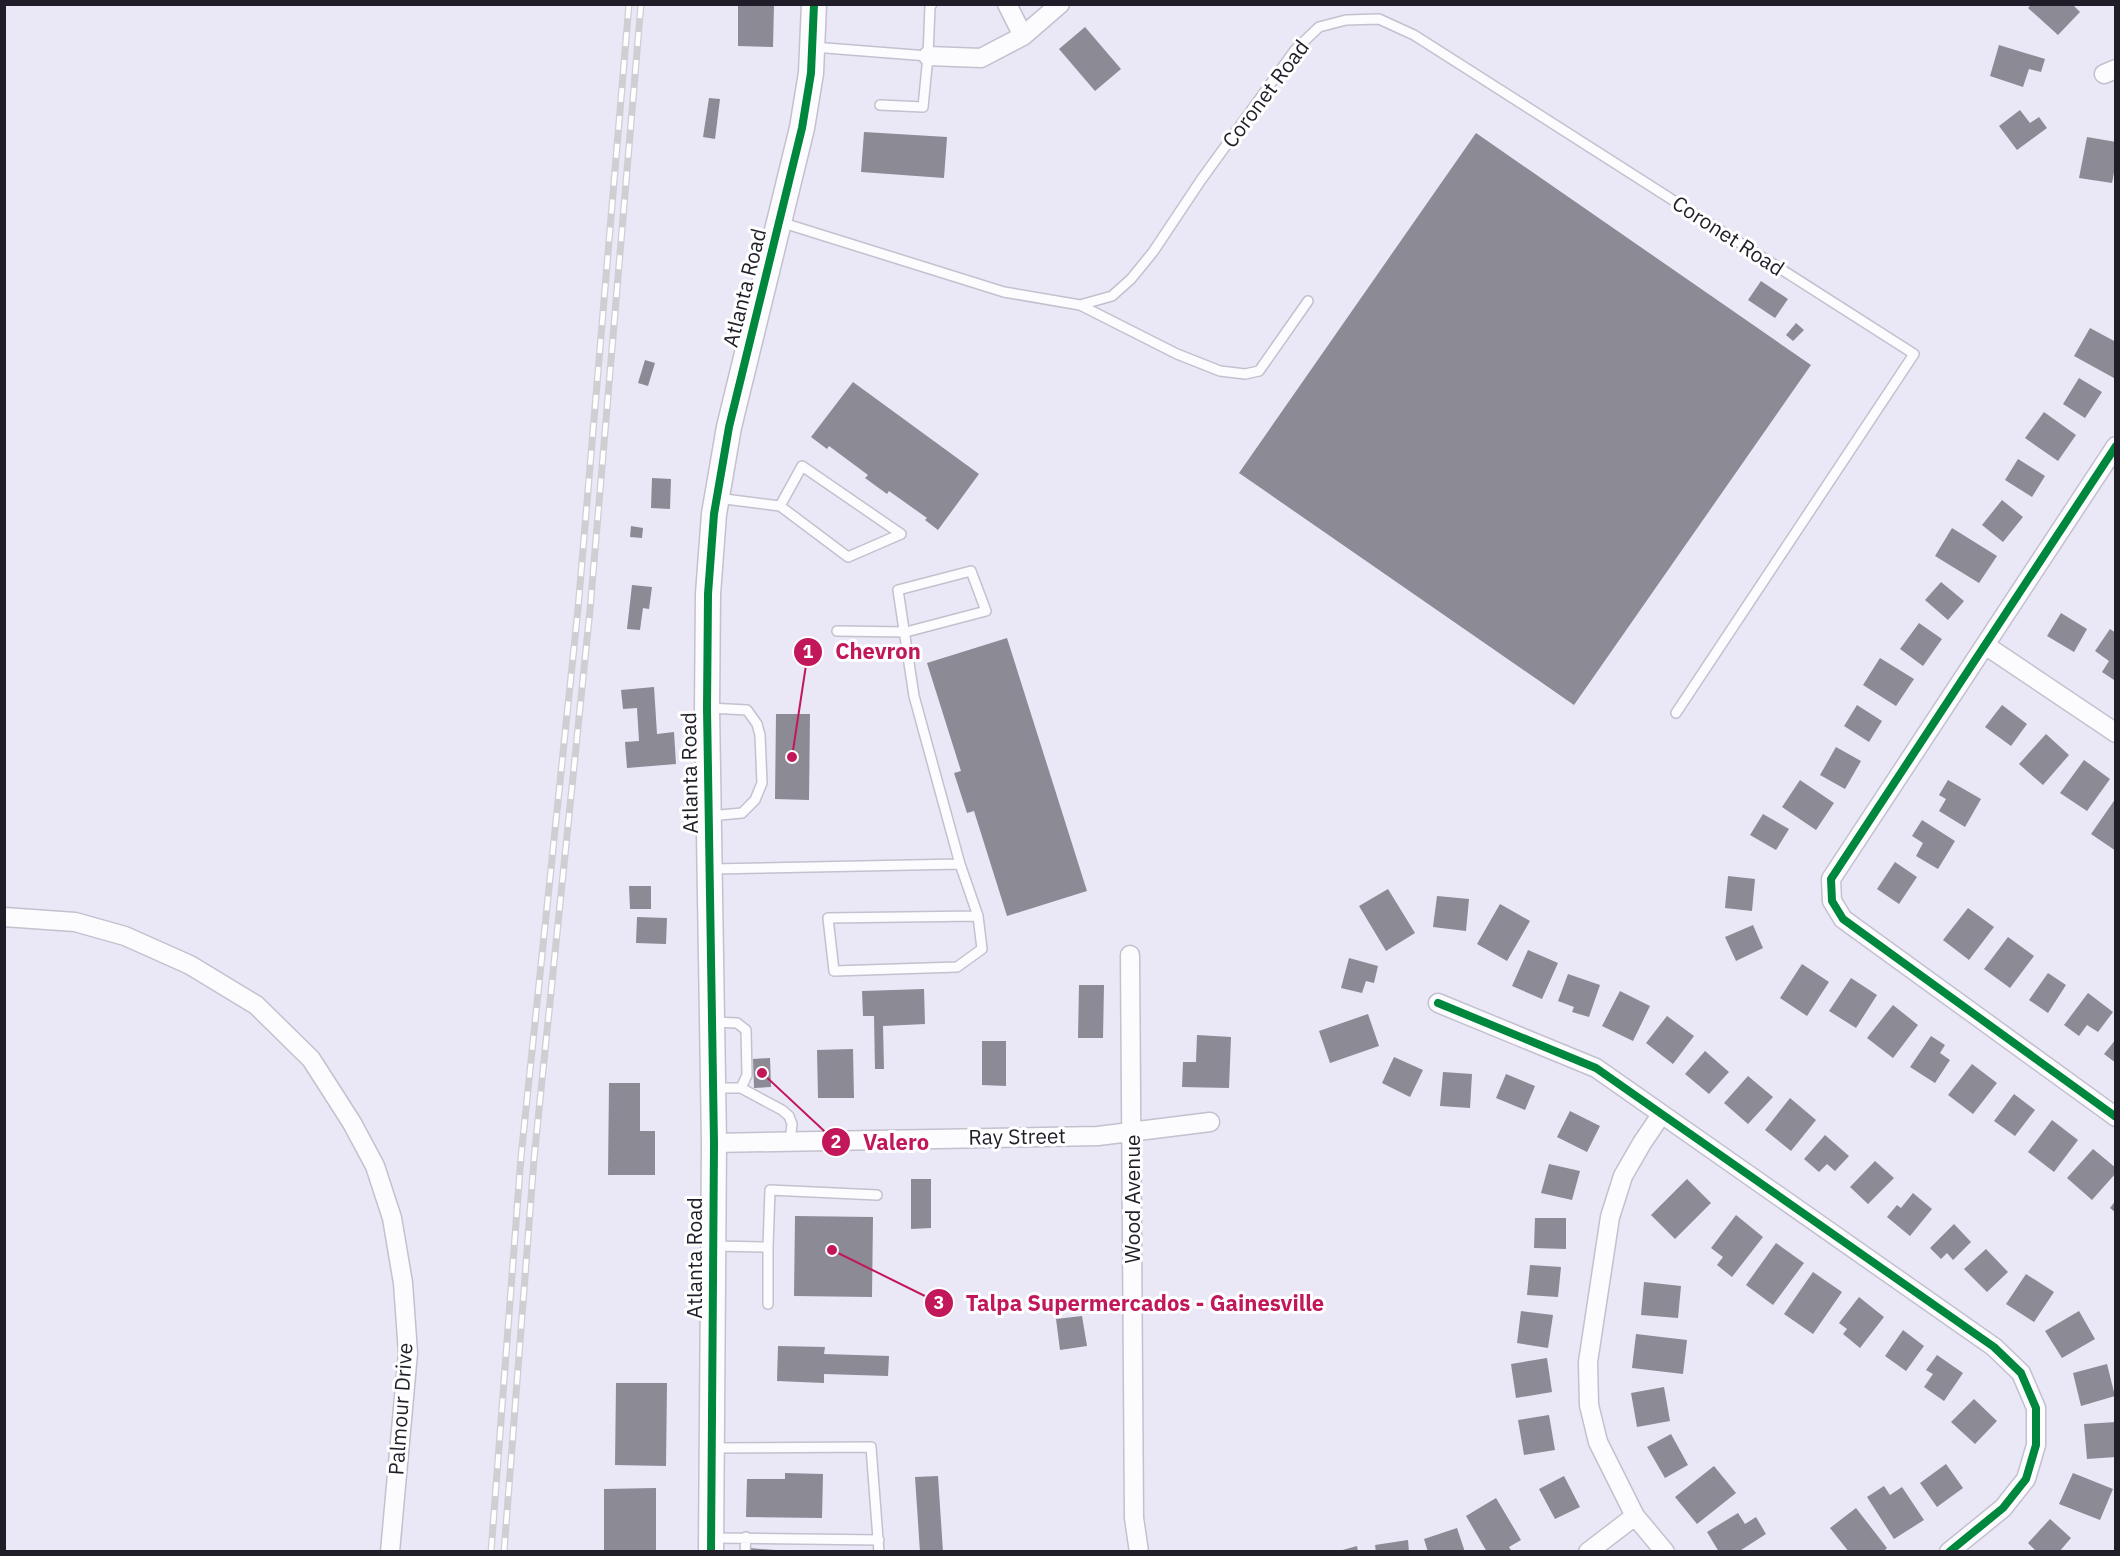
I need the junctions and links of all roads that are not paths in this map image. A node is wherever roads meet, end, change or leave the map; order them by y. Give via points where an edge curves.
1 (814, 4) edge
2 (1007, 4) edge
3 (1060, 4) edge
4 (929, 5) edge
5 (1023, 36) junction
6 (813, 46) junction
7 (928, 56) junction
8 (880, 105) dead end
9 (780, 222) junction
10 (1308, 301) dead end
11 (1080, 305) junction
12 (2115, 446) edge
13 (717, 498) junction
14 (780, 506) junction
15 (837, 631) dead end
16 (906, 632) junction
17 (1985, 645) junction
18 (707, 708) junction
19 (1676, 713) dead end
20 (2115, 733) edge
21 (708, 816) junction
22 (960, 864) junction
23 (709, 869) junction
24 (978, 916) junction
25 (4, 917) edge
26 (1130, 955) dead end
27 (1438, 1003) dead end
28 (712, 1022) junction
29 (713, 1088) junction
30 (741, 1088) junction
31 (1661, 1115) junction
32 (2115, 1117) edge
33 (1210, 1122) dead end
34 (1132, 1132) junction
35 (790, 1141) junction
36 (714, 1143) junction
37 (877, 1195) dead end
38 (713, 1246) junction
39 (768, 1247) junction
40 (768, 1304) dead end
41 (712, 1449) junction
42 (1635, 1516) junction
43 (746, 1537) junction
44 (879, 1540) junction
45 (711, 1545) edge
46 (390, 1551) edge
47 (745, 1551) edge
48 (879, 1551) edge
49 (1139, 1551) edge
50 (1588, 1551) edge
51 (1665, 1551) edge
52 (1949, 1551) edge

1 - 6 main road, Atlanta Road
2 - 5 street
3 - 5 street
4 - 7 lane
5 - 7 street via 981,58
6 - 7 lane
6 - 9 main road, Atlanta Road via 802,128
7 - 8 lane via 923,107
9 - 11 lane, Coronet Road via 1004,292
9 - 13 main road, Atlanta Road via 729,428
10 - 11 lane via 1259,371 1245,374 1220,371 1177,354
11 - 19 lane, Coronet Road via 1112,296 1154,252 1201,180 1303,42 1319,27 1346,20 1379,19 1414,35 1914,354
12 - 17 street
13 - 14 lane
13 - 18 main road, Atlanta Road via 708,594
14 - 14 lane via 802,466 901,534 848,557
15 - 16 lane
16 - 16 lane via 898,590 971,571 986,610
16 - 22 lane via 915,696
17 - 20 street
17 - 32 street via 1831,879 1832,901 1843,919
18 - 21 main road, Atlanta Road
18 - 21 lane via 747,710 760,735 762,783 755,800 742,813
21 - 23 main road, Atlanta Road
22 - 23 lane
22 - 24 lane
23 - 28 main road, Atlanta Road
24 - 24 lane via 982,949 957,967 834,971 828,918
25 - 46 street, Palmour Drive via 75,921 125,936 190,965 256,1005 311,1059 352,1124 375,1166 392,1218 403,1283 408,1353
26 - 34 street, Wood Avenue
27 - 31 street via 1596,1068
28 - 29 main road, Atlanta Road
28 - 30 lane via 737,1023 746,1030 747,1075
29 - 30 lane
29 - 36 main road, Atlanta Road
30 - 35 lane via 789,1116
31 - 42 street via 1623,1176 1610,1217 1588,1362 1589,1405 1598,1442
31 - 52 street via 1994,1347 2022,1373 2036,1408 2036,1445 2026,1479 2003,1508
33 - 34 street, Ray Street
34 - 35 street, Ray Street via 1098,1136
34 - 49 street, Wood Avenue via 1134,1518
35 - 36 street, Ray Street
36 - 38 main road, Atlanta Road
37 - 39 lane via 770,1190
38 - 39 lane
38 - 41 main road, Atlanta Road
39 - 40 lane
41 - 44 lane via 871,1447
41 - 45 main road, Atlanta Road
42 - 50 street
42 - 51 street
43 - 44 lane
43 - 45 lane
43 - 47 lane
44 - 48 lane

